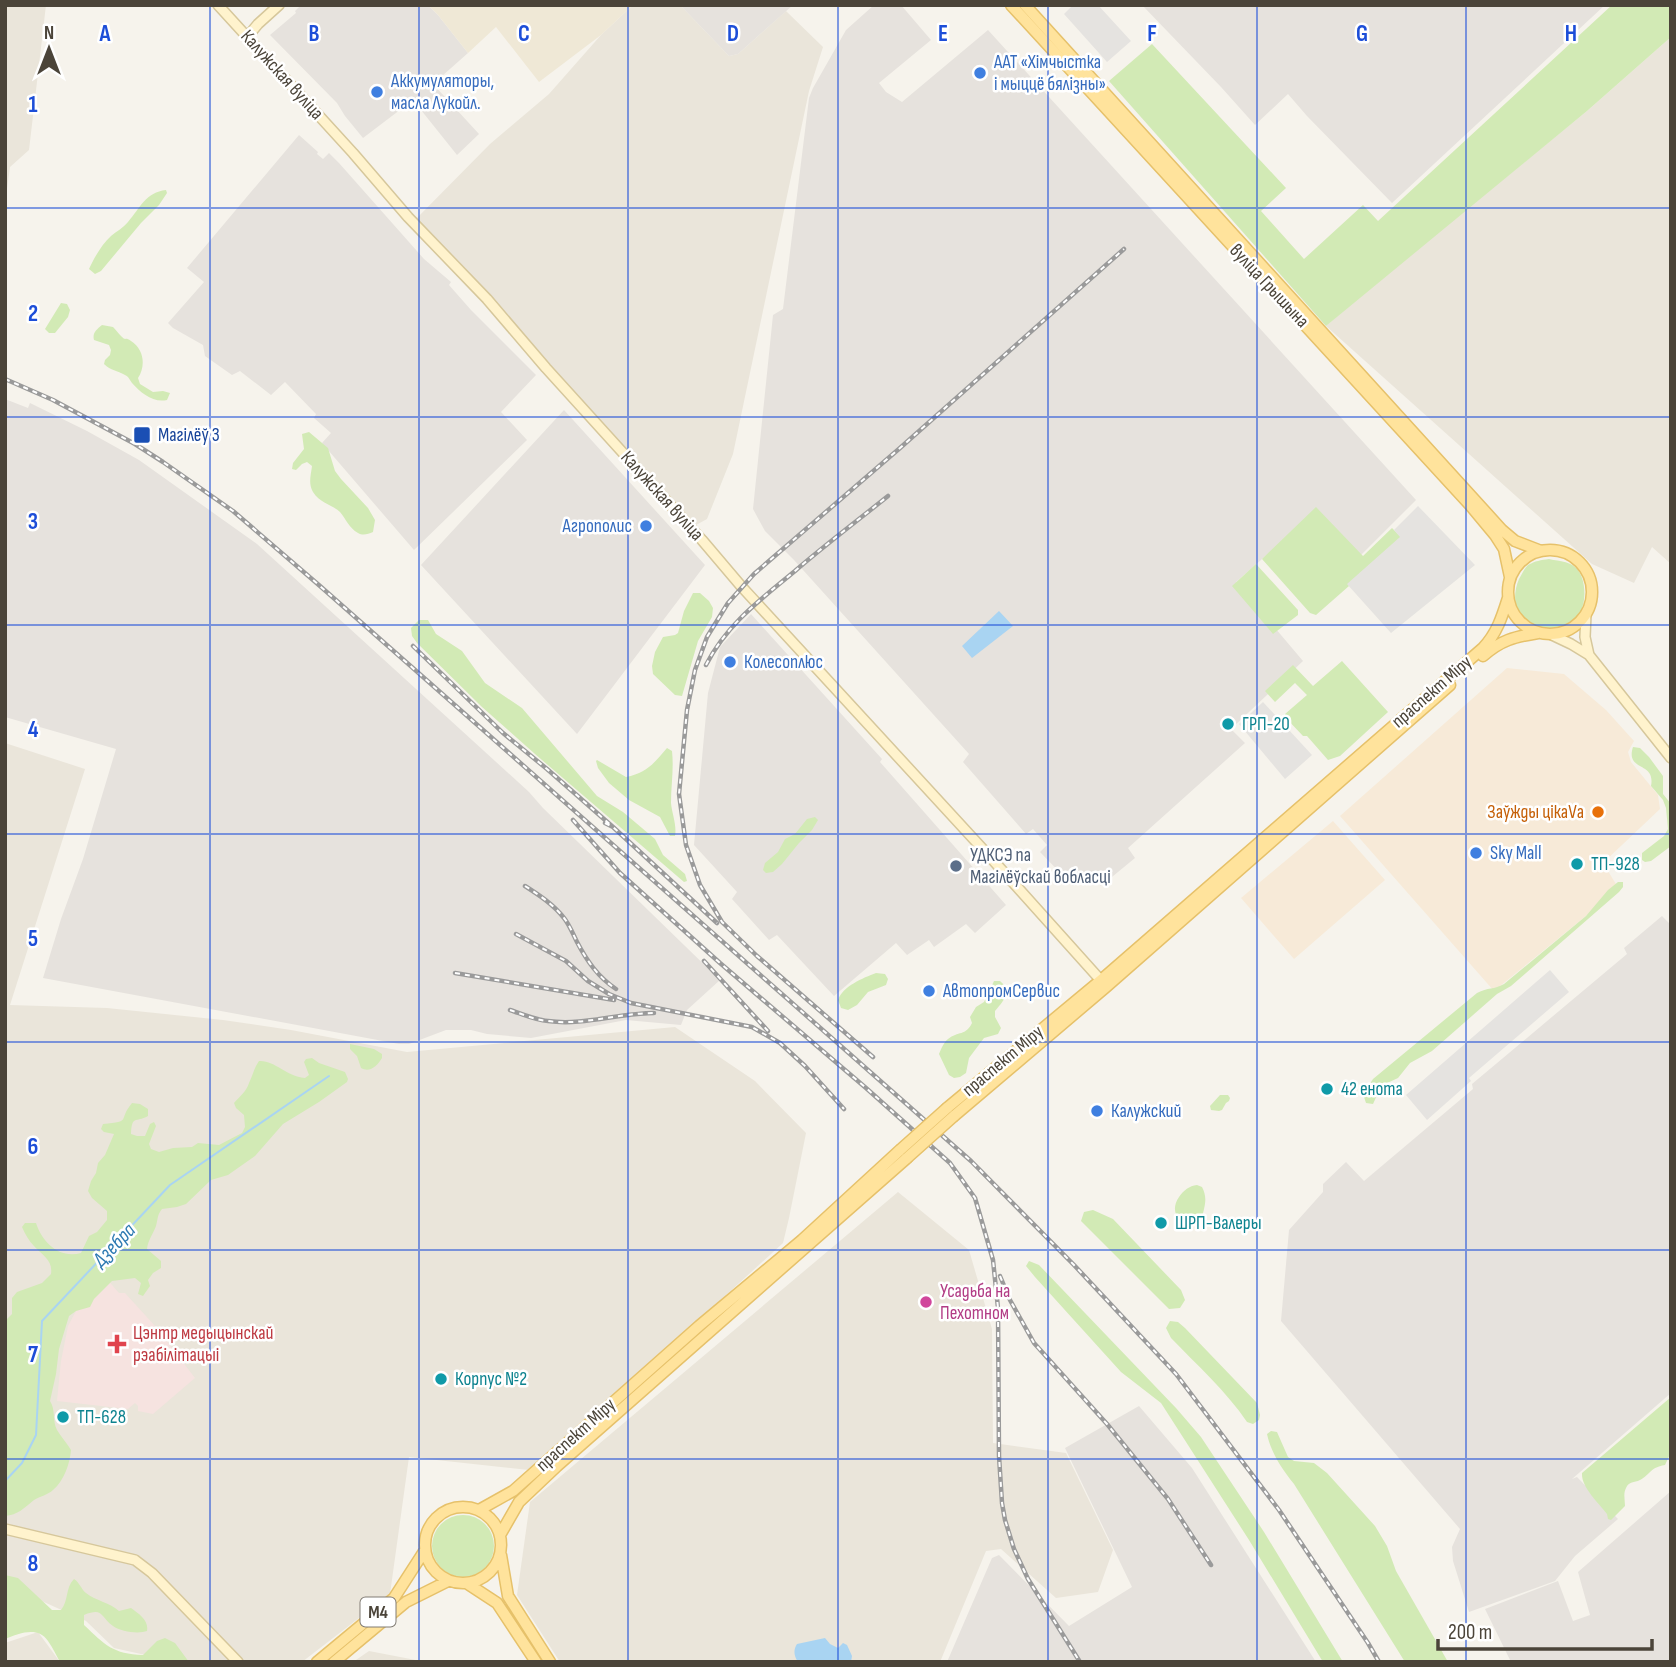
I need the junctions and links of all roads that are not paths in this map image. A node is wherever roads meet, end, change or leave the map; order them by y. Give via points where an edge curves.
1 (218, 5) edge
2 (279, 5) edge
3 (1011, 5) edge
4 (1025, 5) edge
5 (248, 36) junction
6 (1541, 551) junction
7 (1510, 577) junction
8 (1508, 598) junction
9 (1587, 614) junction
10 (1538, 633) junction
11 (1552, 635) junction
12 (1589, 655) junction
13 (1671, 758) edge
14 (1103, 983) junction
15 (904, 1154) junction
16 (479, 1510) junction
17 (5, 1529) edge
18 (500, 1535) junction
19 (425, 1550) junction
20 (500, 1554) junction
21 (448, 1581) junction
22 (468, 1584) junction
23 (238, 1662) edge
24 (317, 1662) edge
25 (334, 1662) edge
26 (536, 1662) edge
27 (550, 1662) edge

1 - 5 street, Калужская вуліца
2 - 5 street
3 - 7 main road, вуліца Грышына via 1470,505 1504,549
4 - 6 main road, вуліца Грышына via 1502,530 1515,541
5 - 14 street, Калужская вуліца
6 - 7 main road via 1523,560
6 - 9 main road via 1562,552 1585,568 1592,594
7 - 8 main road
8 - 10 main road via 1520,622
8 - 14 main road, праспект Міру via 1500,624 1483,648
9 - 11 main road via 1572,629
9 - 12 street
10 - 11 main road
10 - 14 main road, праспект Міру via 1512,637 1495,646
11 - 12 street
12 - 13 street
14 - 15 main road, праспект Міру, bridge via 954,1116
14 - 15 main road, праспект Міру, bridge via 947,1108
15 - 16 main road, праспект Міру via 699,1326 513,1491
15 - 18 main road, праспект Міру via 808,1247 556,1466 519,1502
16 - 18 main road
16 - 19 main road, праспект Міру via 459,1507 440,1515 428,1530
17 - 23 street via 135,1560
18 - 20 main road, праспект Міру
19 - 21 main road via 432,1568
19 - 24 main road, праспект Міру / М4 via 394,1598
20 - 22 main road via 491,1572
20 - 27 main road, праспект Міру via 508,1596
21 - 22 main road
21 - 25 main road, М4 via 406,1602
22 - 26 main road via 497,1602

